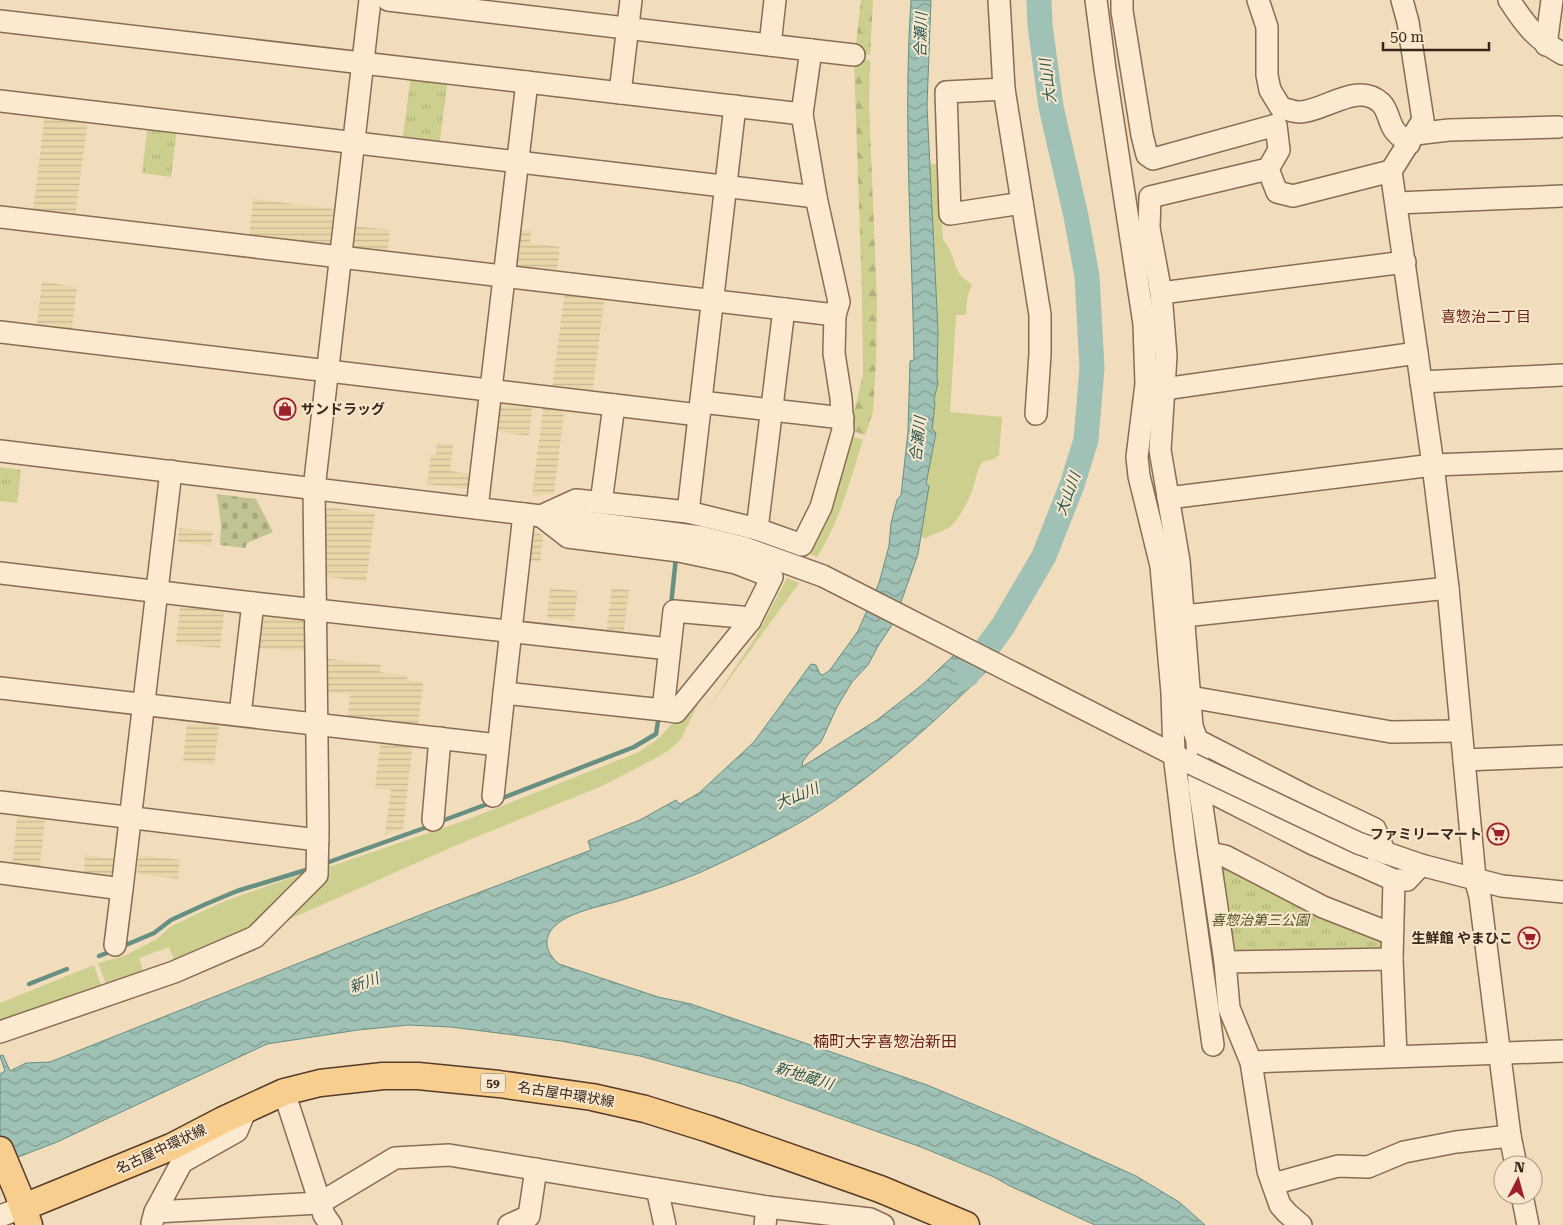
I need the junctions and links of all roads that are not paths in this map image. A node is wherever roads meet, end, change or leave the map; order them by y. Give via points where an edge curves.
1 (370, 0) edge
2 (388, 0) edge
3 (631, 0) edge
4 (775, 0) edge
5 (999, 0) edge
6 (1096, 0) edge
7 (1122, 0) edge
8 (1258, 0) edge
9 (1402, 0) edge
10 (1509, 0) edge
11 (1552, 0) edge
12 (0, 21) edge
13 (628, 28) junction
14 (770, 45) junction
15 (1554, 49) edge
16 (811, 50) junction
17 (854, 55) dead end
18 (362, 62) junction
19 (527, 82) junction
20 (1004, 88) junction
21 (620, 93) junction
22 (0, 101) edge
23 (735, 106) junction
24 (802, 114) junction
25 (1561, 127) edge
26 (1412, 139) junction
27 (353, 143) junction
28 (518, 162) junction
29 (1268, 169) junction
30 (1391, 171) junction
31 (726, 186) junction
32 (1563, 196) edge
33 (816, 197) junction
34 (1397, 202) junction
35 (1022, 203) junction
36 (0, 217) edge
37 (339, 258) junction
38 (1405, 262) junction
39 (505, 276) junction
40 (1161, 293) junction
41 (712, 300) junction
42 (784, 309) junction
43 (835, 315) junction
44 (0, 332) edge
45 (1417, 353) junction
46 (326, 370) junction
47 (1563, 375) edge
48 (1421, 382) junction
49 (491, 389) junction
50 (1164, 389) junction
51 (614, 405) junction
52 (700, 408) junction
53 (771, 410) junction
54 (1036, 414) dead end
55 (843, 418) junction
56 (0, 451) edge
57 (1563, 460) edge
58 (1433, 465) junction
59 (171, 471) junction
60 (314, 489) junction
61 (1168, 498) junction
62 (601, 503) junction
63 (477, 508) junction
64 (688, 512) junction
65 (533, 515) junction
66 (757, 530) junction
67 (0, 573) edge
68 (1448, 588) junction
69 (157, 590) junction
70 (253, 603) junction
71 (314, 609) junction
72 (1184, 616) junction
73 (750, 621) junction
74 (510, 631) junction
75 (669, 649) junction
76 (0, 688) edge
77 (504, 693) junction
78 (1190, 697) junction
79 (143, 703) junction
80 (663, 710) junction
81 (240, 715) junction
82 (316, 724) junction
83 (1460, 731) junction
84 (440, 738) junction
85 (1197, 740) junction
86 (498, 745) junction
87 (1563, 756) edge
88 (1179, 757) junction
89 (1464, 760) junction
90 (1199, 786) junction
91 (493, 796) dead end
92 (0, 802) edge
93 (130, 818) junction
94 (433, 820) dead end
95 (318, 840) junction
96 (1379, 850) junction
97 (1209, 853) junction
98 (1421, 865) junction
99 (0, 873) edge
100 (1475, 878) junction
101 (1394, 880) junction
102 (122, 889) junction
103 (1563, 892) edge
104 (1392, 934) junction
105 (115, 945) dead end
106 (1392, 959) junction
107 (1225, 962) junction
108 (0, 1032) edge
109 (1213, 1045) dead end
110 (1563, 1051) edge
111 (1499, 1053) junction
112 (1396, 1056) junction
113 (1250, 1062) junction
114 (284, 1092) junction
115 (246, 1109) junction
116 (1510, 1136) junction
117 (0, 1150) edge
118 (1514, 1155) edge
119 (536, 1170) junction
120 (1273, 1184) junction
121 (656, 1189) junction
122 (320, 1203) junction
123 (1524, 1205) edge
124 (18, 1210) edge
125 (766, 1216) edge
126 (153, 1218) edge
127 (330, 1225) edge
128 (510, 1225) edge
129 (665, 1225) edge
130 (883, 1225) edge
131 (966, 1225) edge
132 (1301, 1225) edge
133 (1528, 1225) edge

1 - 18 street
2 - 13 street
3 - 13 street
4 - 14 street
5 - 20 street
6 - 88 street via 1144,324 1146,384 1137,458 1161,566
7 - 29 street via 1146,155 1153,159 1276,125 1279,150
8 - 26 street via 1267,26 1270,90 1281,108 1298,112 1366,95 1380,102 1393,129
9 - 26 street via 1422,120
10 - 15 street via 1532,32
11 - 15 street
12 - 18 street
13 - 14 street
13 - 21 street
14 - 16 street
16 - 17 street
16 - 24 street
18 - 19 street
18 - 27 street
19 - 21 street
19 - 28 street
20 - 35 street
20 - 35 street via 946,92 950,214
21 - 23 street
22 - 27 street
23 - 24 street
23 - 31 street
24 - 33 street
25 - 26 street via 1449,130
26 - 30 street
27 - 28 street
27 - 37 street
28 - 31 street
28 - 39 street
29 - 30 street via 1277,192 1293,196
29 - 40 street via 1150,197 1149,228
30 - 34 street
31 - 33 street
31 - 41 street
32 - 34 street
33 - 43 street via 839,302
34 - 38 street
35 - 54 street via 1040,315
36 - 37 street
37 - 39 street
37 - 46 street
38 - 40 street
38 - 45 street
39 - 41 street
39 - 49 street
40 - 50 street via 1166,356
41 - 42 street
41 - 52 street
42 - 43 street
42 - 53 street
43 - 55 street via 834,353
44 - 46 street
45 - 48 street
45 - 50 street
46 - 49 street
46 - 60 street
47 - 48 street
48 - 58 street
49 - 51 street
49 - 63 street
50 - 61 street via 1160,450
51 - 52 street
51 - 62 street
52 - 53 street
52 - 64 street
53 - 55 street
53 - 66 street
55 - 66 street via 843,430 821,507 802,545
56 - 59 street
57 - 58 street
58 - 61 street
58 - 68 street
59 - 60 street
59 - 69 street
60 - 63 street
60 - 71 street
61 - 72 street
62 - 64 street
62 - 65 street via 576,500
63 - 65 street
64 - 66 street
65 - 73 street via 568,537 736,563 772,577
65 - 74 street
65 - 88 street via 701,537 745,548 824,576
67 - 69 street
68 - 72 street
68 - 83 street
69 - 70 street
69 - 79 street
70 - 71 street
70 - 81 street
71 - 74 street
71 - 82 street
72 - 78 street
73 - 75 street via 741,617 674,611
73 - 80 street via 676,712
74 - 75 street
74 - 77 street
75 - 80 street
76 - 79 street
77 - 80 street
77 - 86 street
78 - 83 street via 1391,732
78 - 85 street via 1192,726
79 - 81 street
79 - 93 street
81 - 82 street
82 - 84 street
82 - 95 street
83 - 89 street
84 - 86 street
84 - 94 street
85 - 90 street
85 - 96 street via 1375,829
86 - 91 street
87 - 89 street
88 - 96 street, bridge via 1358,843
88 - 109 street via 1185,845
89 - 100 street
90 - 97 street
90 - 101 street via 1313,844
92 - 93 street
93 - 95 street
93 - 102 street
95 - 108 street via 317,875 255,937 174,972
96 - 98 street
97 - 104 street via 1224,856 1324,907
97 - 107 street
98 - 100 street
98 - 101 street via 1407,880
99 - 102 street
100 - 103 street via 1502,886
100 - 111 street
101 - 104 street
102 - 105 street
104 - 106 street
106 - 107 street
106 - 112 street
107 - 113 street via 1229,1008
110 - 111 street
111 - 112 street
111 - 116 street
112 - 113 street
113 - 120 street via 1268,1171
114 - 115 main road, 名古屋中環状線 / 59
114 - 122 street
114 - 131 main road, 名古屋中環状線 / 59 via 320,1083 418,1076 592,1097 646,1109 709,1129 880,1189
115 - 124 main road, 名古屋中環状線 / 59 via 171,1147
115 - 126 street via 237,1131 182,1162
116 - 118 street
116 - 120 street via 1404,1152 1368,1167 1338,1166
117 - 124 main road, 名古屋中環状線 / 59
119 - 121 street
119 - 122 street via 448,1155 395,1158
119 - 128 street via 529,1216
120 - 132 street via 1280,1205
121 - 125 street
121 - 129 street
122 - 126 street
122 - 127 street
123 - 133 street
125 - 130 street via 870,1219

